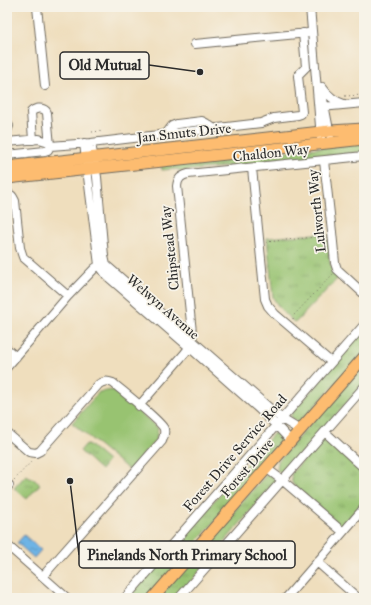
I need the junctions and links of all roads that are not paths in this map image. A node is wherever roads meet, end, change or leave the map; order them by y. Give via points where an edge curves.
1 (37, 7) edge
2 (310, 7) edge
3 (312, 32) junction
4 (302, 33) junction
5 (195, 44) dead end
6 (310, 69) junction
7 (320, 81) junction
8 (44, 86) dead end
9 (346, 100) junction
10 (364, 103) edge
11 (322, 107) junction
12 (211, 129) junction
13 (364, 129) edge
14 (326, 138) junction
15 (364, 139) edge
16 (33, 140) junction
17 (7, 142) edge
18 (88, 143) junction
19 (49, 144) junction
20 (218, 144) junction
21 (7, 155) edge
22 (364, 156) edge
23 (324, 160) junction
24 (91, 163) junction
25 (7, 167) edge
26 (252, 168) junction
27 (182, 176) joint
28 (7, 178) edge
29 (7, 194) edge
30 (102, 264) junction
31 (89, 274) junction
32 (107, 276) junction
33 (364, 294) edge
34 (68, 296) junction
35 (364, 325) edge
36 (191, 344) junction
37 (7, 349) edge
38 (16, 357) junction
39 (364, 357) edge
40 (331, 362) junction
41 (7, 367) edge
42 (364, 387) edge
43 (139, 406) junction
44 (279, 422) junction
45 (300, 430) junction
46 (325, 432) junction
47 (7, 433) edge
48 (291, 441) junction
49 (266, 468) junction
50 (364, 468) edge
51 (282, 480) junction
52 (364, 508) edge
53 (343, 532) junction
54 (7, 545) edge
55 (317, 562) junction
56 (43, 576) junction
57 (67, 598) edge
58 (124, 598) edge
59 (153, 598) edge
60 (179, 598) edge
61 (286, 598) edge
62 (358, 598) edge

1 - 8 street
2 - 3 street
3 - 4 street
3 - 6 street
4 - 5 street
4 - 6 street
6 - 7 street
6 - 11 street
6 - 12 street via 298,76 301,114 274,118 261,123
7 - 9 street via 331,98 338,102
7 - 11 street
9 - 10 street
9 - 11 street
11 - 14 street
12 - 18 street
12 - 20 street
13 - 14 main road, Jan Smuts Drive
14 - 15 main road, Jan Smuts Drive
14 - 20 main road, Jan Smuts Drive
14 - 24 main road, Jan Smuts Drive
16 - 17 street
16 - 19 street via 43,139
16 - 19 street via 31,112 42,109 46,111
18 - 19 street
18 - 24 street, Welwyn Avenue
19 - 21 street via 48,150 45,151
20 - 24 main road, Jan Smuts Drive
22 - 23 street, Chaldon Way
23 - 26 street, Chaldon Way
23 - 33 street, Lulworth Way via 335,263 337,269
24 - 25 main road, Jan Smuts Drive
24 - 28 main road, Jan Smuts Drive
24 - 30 street, Welwyn Avenue
26 - 27 street, Chaldon Way
26 - 40 street via 265,299 274,314
27 - 36 street, Chipstead Way via 177,186
29 - 34 street via 15,201 23,256
30 - 31 street
30 - 32 street, Welwyn Avenue
30 - 36 street, Welwyn Avenue
31 - 32 street
31 - 34 street
32 - 36 street, Welwyn Avenue
34 - 38 street
35 - 40 street, Forest Drive Service Road
36 - 43 street
36 - 44 street, Welwyn Avenue
37 - 38 street
38 - 41 street
39 - 45 main road, Forest Drive
40 - 44 street, Forest Drive Service Road
42 - 46 street
43 - 47 street via 108,381 99,384 41,451 29,452
43 - 56 street via 162,425 162,441 88,521
44 - 45 street, Welwyn Avenue
44 - 48 street, Welwyn Avenue
44 - 58 street, Forest Drive Service Road
45 - 48 main road, Forest Drive
46 - 50 street
46 - 51 street
48 - 49 main road, Forest Drive
49 - 51 street
49 - 59 main road, Forest Drive
51 - 53 street
51 - 60 street
52 - 53 street
53 - 55 street
54 - 56 street
55 - 61 street
55 - 62 street
56 - 57 street

